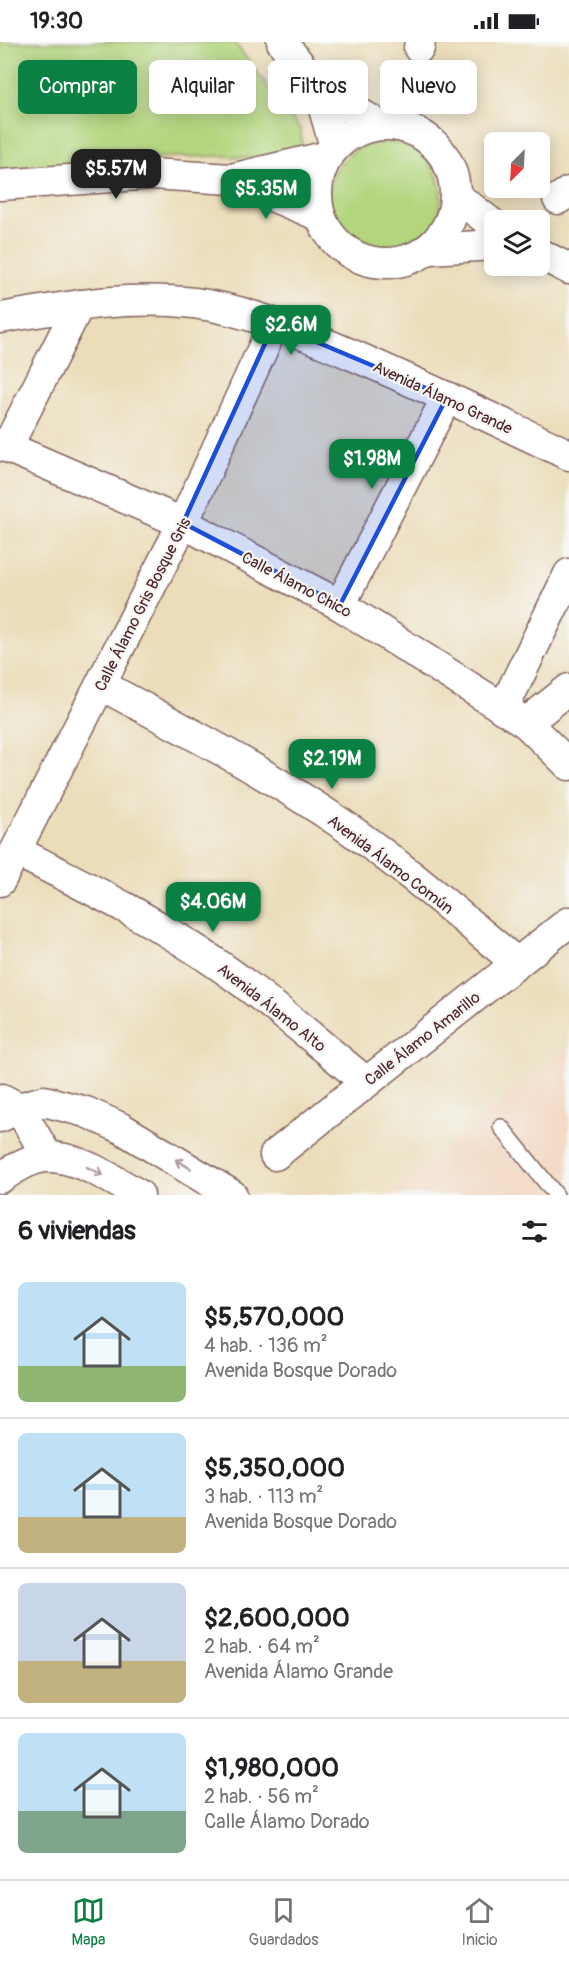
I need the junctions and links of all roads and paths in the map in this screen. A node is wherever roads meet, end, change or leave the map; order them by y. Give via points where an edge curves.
1 (282, 42) edge
2 (296, 60) edge
3 (324, 114) edge
4 (361, 114) edge
5 (379, 125) junction
6 (332, 152) junction
7 (231, 179) junction
8 (0, 186) edge
9 (456, 196) junction
10 (320, 216) junction
11 (484, 218) edge
12 (484, 246) edge
13 (429, 249) junction
14 (550, 259) edge
15 (569, 269) edge
16 (79, 304) junction
17 (0, 318) edge
18 (274, 324) junction
19 (447, 397) junction
20 (3, 445) edge
21 (569, 455) edge
22 (183, 523) junction
23 (569, 574) edge
24 (340, 605) junction
25 (101, 685) junction
26 (569, 689) edge
27 (515, 716) junction
28 (569, 765) edge
29 (16, 851) junction
30 (0, 881) edge
31 (569, 922) edge
32 (517, 963) junction
33 (366, 1082) junction
34 (16, 1106) edge
35 (501, 1127) dead end
36 (275, 1155) dead end
37 (46, 1156) junction
38 (0, 1178) edge
39 (140, 1195) edge
40 (232, 1195) edge
41 (556, 1195) edge

1 - 2 street
3 - 6 street
4 - 5 street
5 - 6 street via 355,132
5 - 9 street via 412,130 439,149 454,179
6 - 7 street
6 - 10 street via 318,185
7 - 8 street via 152,174
7 - 10 street
9 - 11 street
9 - 13 street via 448,225
10 - 13 street via 335,241 366,260 388,264 416,257
12 - 13 street
14 - 15 street
16 - 17 street, Avenida Álamo Grande
16 - 18 street, Avenida Álamo Grande via 124,300 196,303
16 - 20 street
18 - 19 street, Avenida Álamo Grande
18 - 22 street, Calle Álamo Gris Bosque Gris
19 - 21 street, Avenida Álamo Grande
19 - 24 street
20 - 22 street, Calle Álamo Chico
22 - 24 street, Calle Álamo Chico
22 - 25 street, Calle Álamo Gris Bosque Gris
23 - 27 street
24 - 27 street, Calle Álamo Chico
25 - 29 street, Calle Álamo Gris Bosque Gris
25 - 32 street, Avenida Álamo Común via 227,754 342,824
26 - 27 street
27 - 28 street, Calle Álamo Chico
29 - 30 street, Calle Álamo Gris Bosque Gris
29 - 33 street, Avenida Álamo Alto via 136,914 224,968
31 - 32 street, Calle Álamo Amarillo
32 - 33 street, Calle Álamo Amarillo
33 - 36 street, Calle Álamo Amarillo
34 - 37 street
40 -> 34 street via 121,1128 86,1112
35 - 41 lane
37 - 38 street
37 -> 39 street via 66,1159

